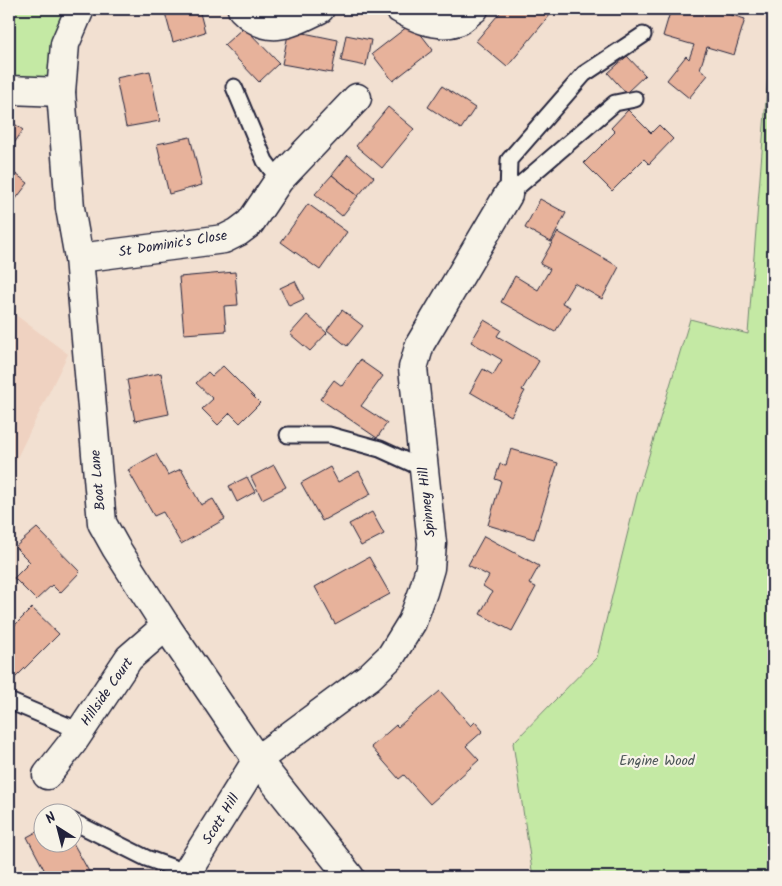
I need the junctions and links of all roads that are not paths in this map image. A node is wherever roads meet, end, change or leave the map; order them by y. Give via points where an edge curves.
1 (80, 9) edge
2 (242, 9) edge
3 (320, 9) edge
4 (400, 9) edge
5 (474, 9) edge
6 (643, 35) dead end
7 (234, 87) dead end
8 (9, 90) edge
9 (60, 92) junction
10 (356, 98) dead end
11 (635, 99) dead end
12 (279, 180) junction
13 (508, 195) junction
14 (79, 258) junction
15 (288, 435) dead end
16 (424, 469) junction
17 (166, 626) junction
18 (9, 701) edge
19 (76, 737) junction
20 (257, 760) junction
21 (47, 775) dead end
22 (82, 826) edge
23 (186, 875) edge
24 (350, 877) edge

1 - 9 street, Boat Lane via 65,44
2 - 3 street via 250,17 268,25 288,24
4 - 5 street via 438,24 458,21
6 - 13 lane via 584,74 509,160
7 - 12 lane via 265,161
8 - 9 street
9 - 14 street, Boat Lane via 70,208
10 - 12 street, St Dominic's Close
11 - 13 lane via 615,103
12 - 14 street, St Dominic's Close via 250,223 224,239
13 - 16 street, Spinney Hill via 420,344 414,368
14 - 17 street, Boat Lane via 102,523
15 - 16 lane via 329,435 380,449
16 - 20 street, Spinney Hill via 432,543 430,568 412,622 392,656 369,678
17 - 19 street, Hillside Court via 129,658
17 - 20 street, Boat Lane
18 - 19 lane
19 - 21 street, Hillside Court
20 - 23 street, Scott Hill
20 - 24 street, Boat Lane
22 - 23 lane

